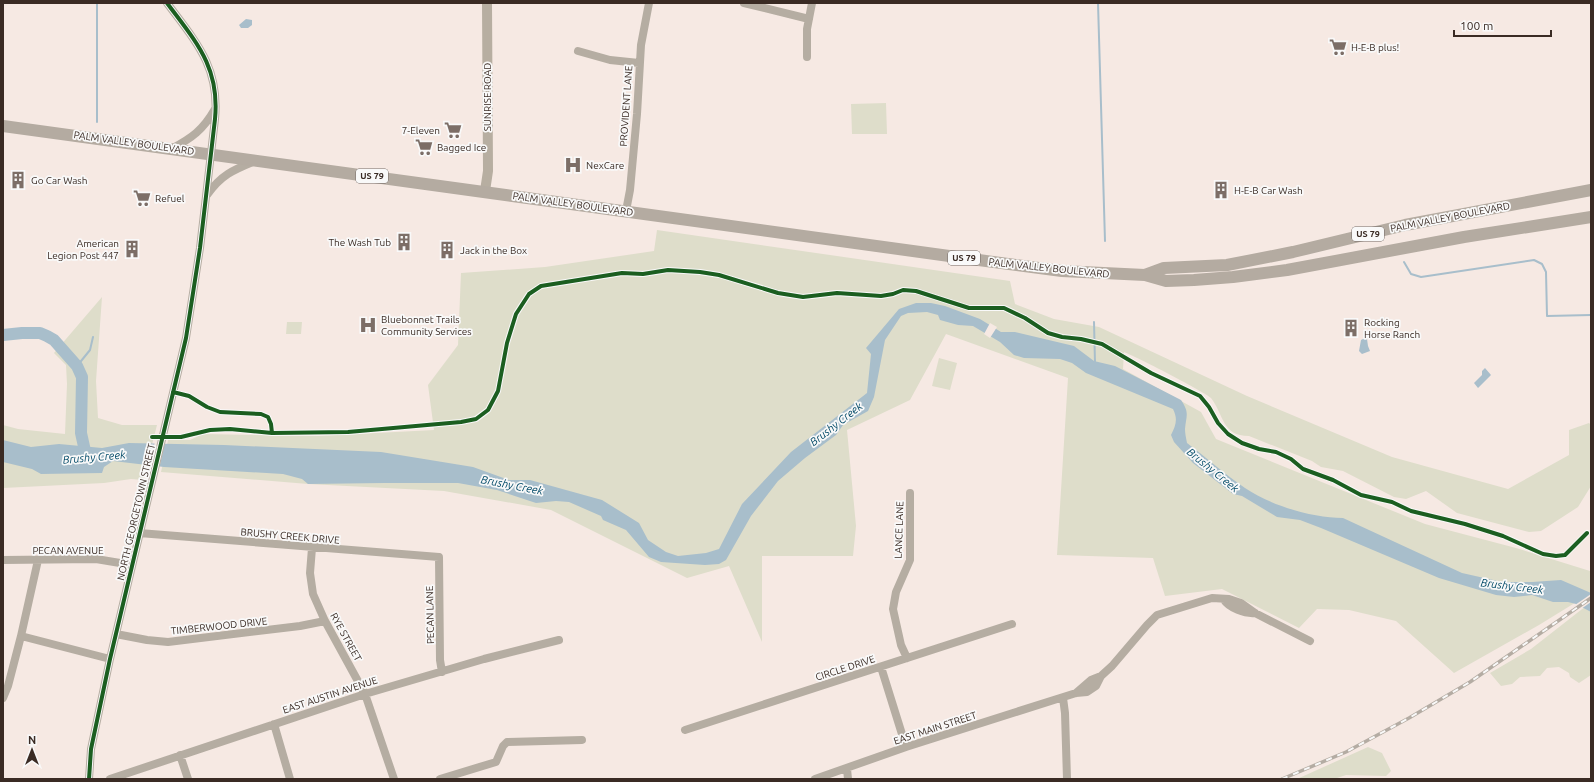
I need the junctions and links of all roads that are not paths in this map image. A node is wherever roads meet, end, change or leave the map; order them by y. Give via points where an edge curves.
1 (167, 3) edge
2 (487, 3) edge
3 (649, 3) edge
4 (744, 3) edge
5 (812, 3) edge
6 (809, 19) junction
7 (578, 51) dead end
8 (807, 57) dead end
9 (639, 63) junction
10 (216, 106) junction
11 (3, 126) edge
12 (171, 149) junction
13 (212, 154) junction
14 (258, 160) junction
15 (1591, 190) edge
16 (485, 191) junction
17 (206, 196) junction
18 (626, 211) junction
19 (1591, 217) edge
20 (1405, 225) junction
21 (1324, 263) junction
22 (1144, 275) junction
23 (910, 494) dead end
24 (139, 533) junction
25 (312, 548) junction
26 (439, 557) joint
27 (3, 560) edge
28 (38, 560) junction
29 (132, 565) junction
30 (325, 621) junction
31 (1012, 624) dead end
32 (116, 634) junction
33 (21, 636) junction
34 (559, 640) dead end
35 (1310, 641) dead end
36 (907, 658) junction
37 (110, 659) junction
38 (880, 667) junction
39 (442, 672) junction
40 (365, 694) junction
41 (3, 698) edge
42 (1063, 698) junction
43 (274, 724) junction
44 (684, 730) dead end
45 (582, 740) dead end
46 (906, 747) junction
47 (180, 755) junction
48 (847, 769) junction
49 (89, 779) edge
50 (110, 779) edge
51 (188, 779) edge
52 (290, 779) edge
53 (394, 779) edge
54 (440, 779) edge
55 (815, 779) edge
56 (848, 779) edge
57 (1067, 779) edge

1 - 10 street, NORTH GEORGETOWN STREET via 195,40 210,66
2 - 16 main road, SUNRISE ROAD via 488,170
3 - 9 street, PROVIDENT LANE
4 - 6 street
5 - 6 street
6 - 8 street
7 - 9 street via 610,60
9 - 18 street, PROVIDENT LANE via 637,114
10 - 12 street via 195,135
10 - 13 street, NORTH GEORGETOWN STREET
11 - 12 highway, PALM VALLEY BOULEVARD / US 79
12 - 13 highway, PALM VALLEY BOULEVARD / US 79
13 - 14 highway, PALM VALLEY BOULEVARD / US 79
13 - 17 street, NORTH GEORGETOWN STREET
14 - 16 highway, PALM VALLEY BOULEVARD / US 79
14 - 17 street via 229,172 219,179
15 - 20 highway, PALM VALLEY BOULEVARD / US 79
16 - 18 highway, PALM VALLEY BOULEVARD / US 79
17 - 24 street, NORTH GEORGETOWN STREET via 187,334
18 - 22 highway, PALM VALLEY BOULEVARD / US 79 via 1047,269 1094,274
19 - 21 highway, PALM VALLEY BOULEVARD / US 79
20 - 21 highway via 1400,232 1334,247 1326,253
20 - 22 highway, PALM VALLEY BOULEVARD / US 79 via 1227,265 1164,268
21 - 22 highway, PALM VALLEY BOULEVARD / US 79 via 1256,274 1194,280 1166,281
23 - 36 street, LANCE LANE via 910,560 896,592 893,609 901,645
24 - 25 street, BRUSHY CREEK DRIVE
24 - 29 street, NORTH GEORGETOWN STREET
25 - 26 street, BRUSHY CREEK DRIVE
25 - 30 street, RYE STREET via 310,584
26 - 39 street, PECAN LANE
27 - 28 street, PECAN AVENUE
28 - 29 street, PECAN AVENUE via 96,559
28 - 33 street
29 - 32 street, NORTH GEORGETOWN STREET
30 - 32 street, TIMBERWOOD DRIVE via 178,641 157,642
30 - 40 street, RYE STREET
31 - 36 street, CIRCLE DRIVE
32 - 37 street, NORTH GEORGETOWN STREET
33 - 37 street
33 - 41 street
34 - 39 street, EAST AUSTIN AVENUE
35 - 42 street, EAST MAIN STREET via 1255,613 1250,614 1228,605 1224,600 1212,598 1157,615 1101,676 1096,686 1087,692
36 - 38 street, CIRCLE DRIVE
37 - 49 street, NORTH GEORGETOWN STREET via 91,749
38 - 44 street, CIRCLE DRIVE
38 - 46 street
39 - 40 street, EAST AUSTIN AVENUE
40 - 43 street, EAST AUSTIN AVENUE
40 - 53 street, RYE STREET
42 - 46 street, EAST MAIN STREET
42 - 57 street
43 - 47 street, EAST AUSTIN AVENUE
43 - 52 street
45 - 54 street via 507,742 496,762
46 - 48 street, EAST MAIN STREET
47 - 50 street, EAST AUSTIN AVENUE
47 - 51 street
48 - 55 street, EAST MAIN STREET
48 - 56 street

